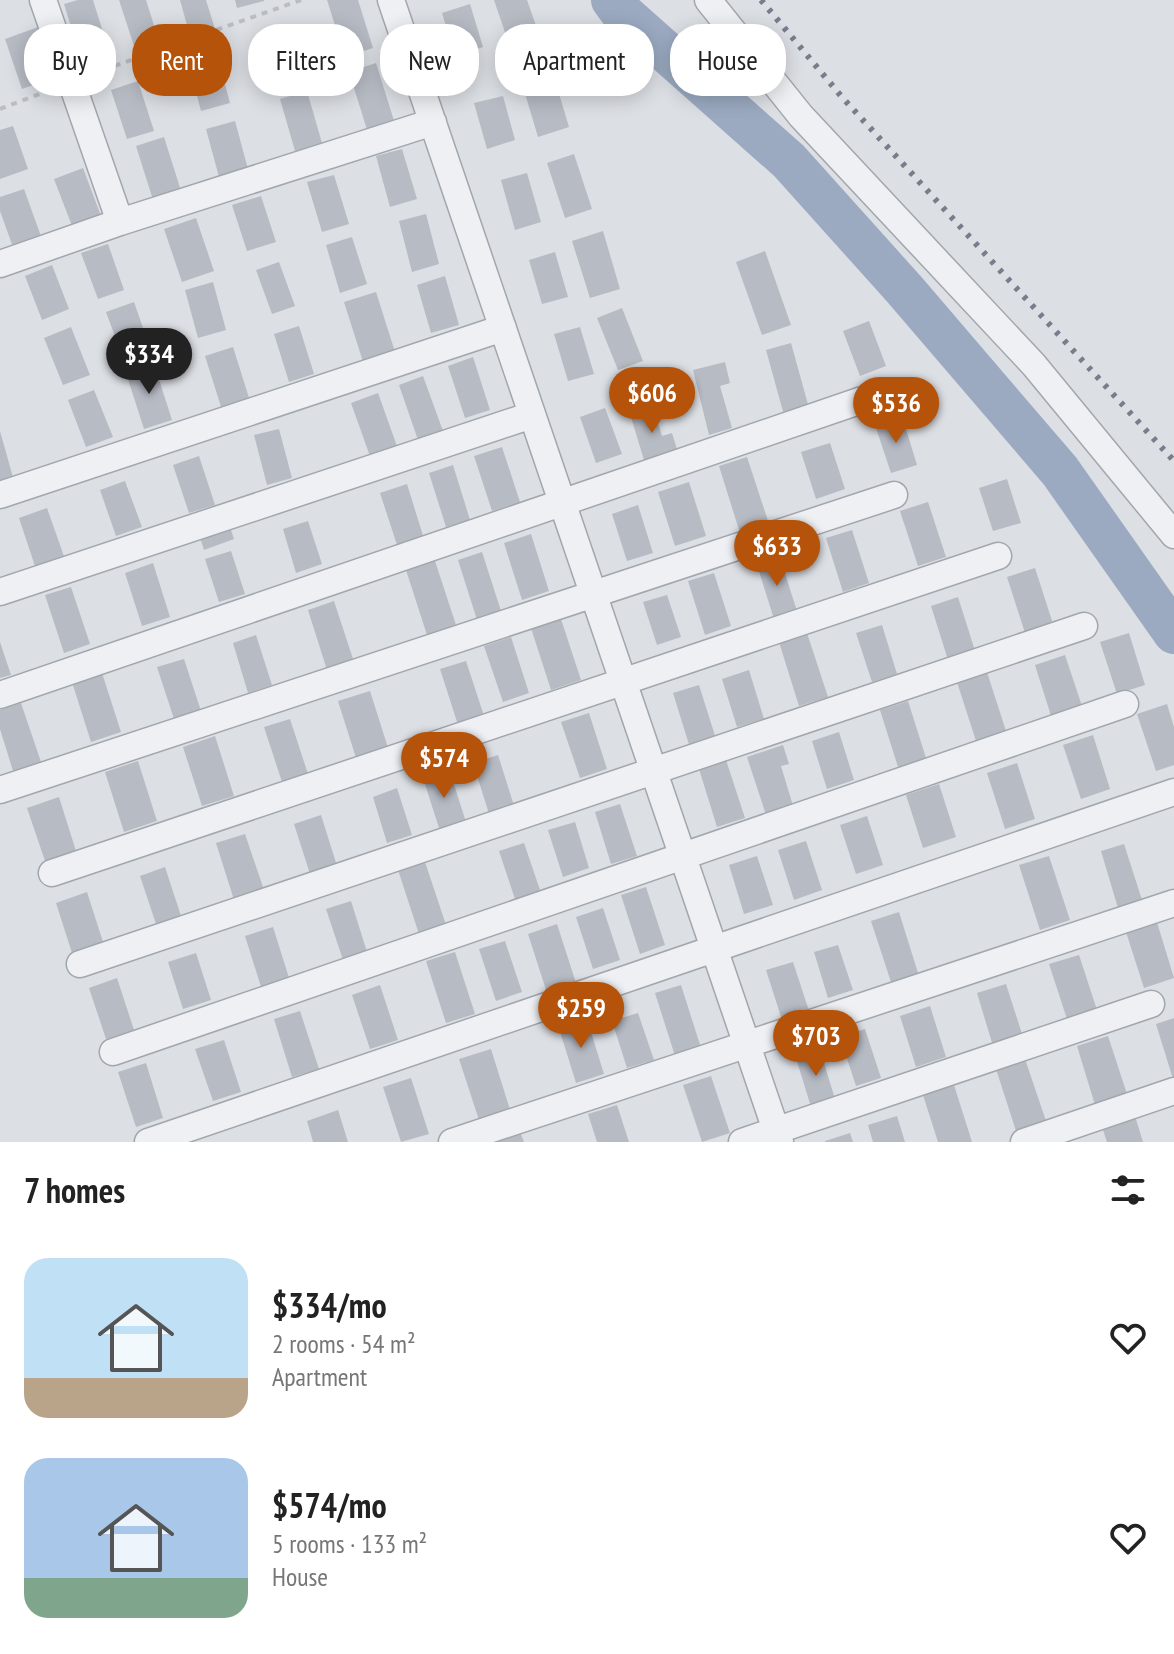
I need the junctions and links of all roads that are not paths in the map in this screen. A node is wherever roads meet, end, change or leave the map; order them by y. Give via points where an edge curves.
1 (43, 0) edge
2 (391, 0) edge
3 (708, 0) edge
4 (433, 122) junction
5 (120, 222) junction
6 (0, 264) edge
7 (503, 328) junction
8 (862, 400) dead end
9 (532, 415) junction
10 (0, 495) edge
11 (894, 495) dead end
12 (562, 503) junction
13 (1174, 535) edge
14 (998, 556) dead end
15 (0, 592) edge
16 (593, 592) junction
17 (1084, 626) dead end
18 (624, 684) junction
19 (0, 695) edge
20 (1125, 704) dead end
21 (653, 770) junction
22 (0, 790) edge
23 (1174, 792) edge
24 (682, 854) junction
25 (52, 873) dead end
26 (1174, 903) edge
27 (714, 950) junction
28 (80, 964) dead end
29 (1151, 1004) dead end
30 (746, 1044) junction
31 (113, 1052) dead end
32 (1174, 1091) edge
33 (778, 1136) edge
34 (148, 1142) edge
35 (452, 1142) edge
36 (742, 1142) edge
37 (1024, 1142) edge

1 - 5 street
2 - 4 street
3 - 13 street via 801,116 1034,365
4 - 5 street
4 - 7 street
5 - 6 street
7 - 9 street
7 - 10 street
8 - 12 street
9 - 12 street
9 - 15 street
11 - 16 street
12 - 16 street
12 - 19 street
14 - 18 street
16 - 18 street
16 - 22 street
17 - 21 street
18 - 21 street
18 - 25 street
20 - 24 street
21 - 24 street
21 - 28 street
23 - 27 street
24 - 27 street
24 - 31 street
26 - 30 street
27 - 30 street
27 - 34 street
29 - 33 street
30 - 33 street
30 - 35 street
32 - 37 street
33 - 36 street

